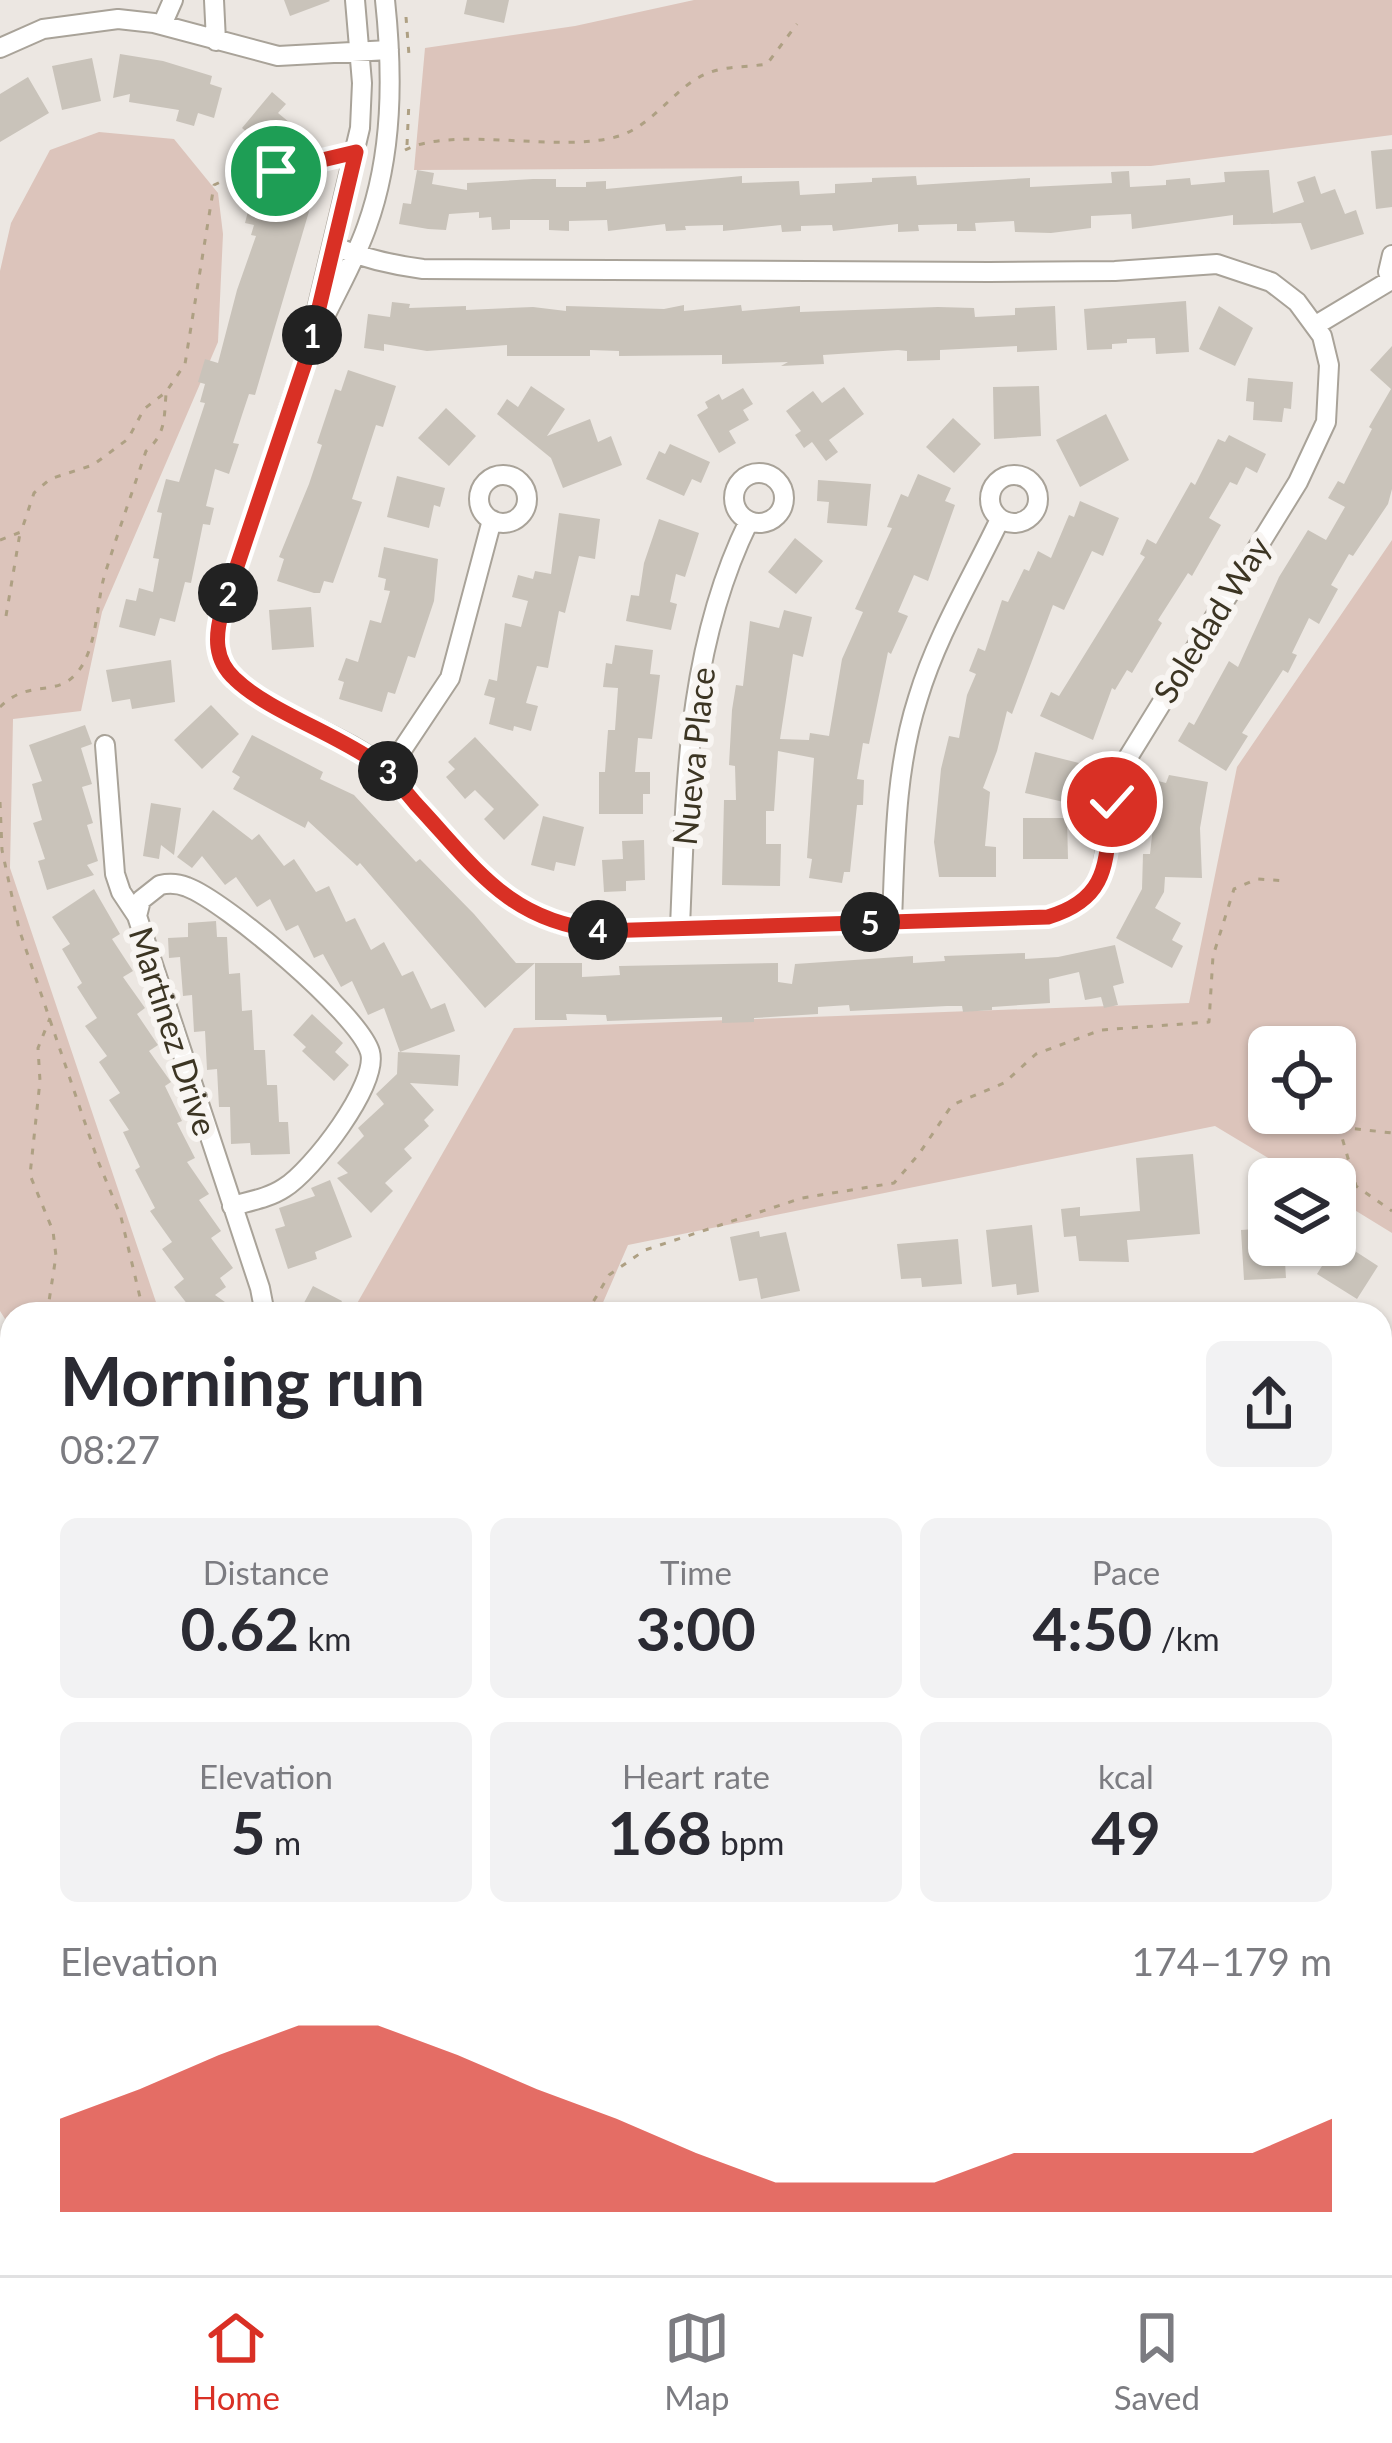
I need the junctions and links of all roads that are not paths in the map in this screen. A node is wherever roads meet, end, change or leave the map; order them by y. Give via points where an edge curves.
1 (173, 0) edge
2 (214, 0) edge
3 (356, 0) edge
4 (385, 0) edge
5 (162, 25) junction
6 (216, 40) junction
7 (0, 48) edge
8 (389, 50) junction
9 (361, 52) junction
10 (333, 246) junction
11 (353, 254) junction
12 (1392, 255) edge
13 (1392, 280) edge
14 (1316, 325) junction
15 (308, 354) junction
16 (1000, 519) dead end
17 (492, 520) dead end
18 (749, 521) dead end
19 (105, 745) dead end
20 (388, 771) junction
21 (137, 916) junction
22 (892, 921) junction
23 (680, 927) junction
24 (232, 1206) junction
25 (263, 1302) edge

1 - 5 street
2 - 6 street
3 - 9 street, Soledad Way
4 - 8 street, Soledad Way
5 - 6 street
5 - 7 street via 83,21
6 - 9 street via 278,56
8 - 9 street
8 - 11 street, Soledad Way via 384,155
9 - 10 street, Soledad Way via 356,152
10 - 11 street
10 - 15 street, Soledad Way
11 - 14 street via 410,268 469,270 919,273 1217,264 1271,281
11 - 15 street, Soledad Way
12 - 13 street
13 - 14 street
14 - 22 street, Soledad Way via 1329,365 1326,422 1298,482 1124,764 1104,876 1087,900 1048,917
15 - 20 street, Soledad Way via 222,611 217,650 232,678
16 - 22 street via 934,654 908,731
17 - 20 street via 450,678
18 - 23 street, Nueva Place via 710,622 693,704
19 - 21 street, Martinez Drive via 115,874
20 - 23 street, Soledad Way via 490,881 540,919 601,931
21 - 24 street, Martinez Drive
21 - 24 street via 141,900 160,885 208,897 294,966 370,1054 365,1080 320,1157 283,1190
22 - 23 street, Soledad Way
24 - 25 street, Martinez Drive

